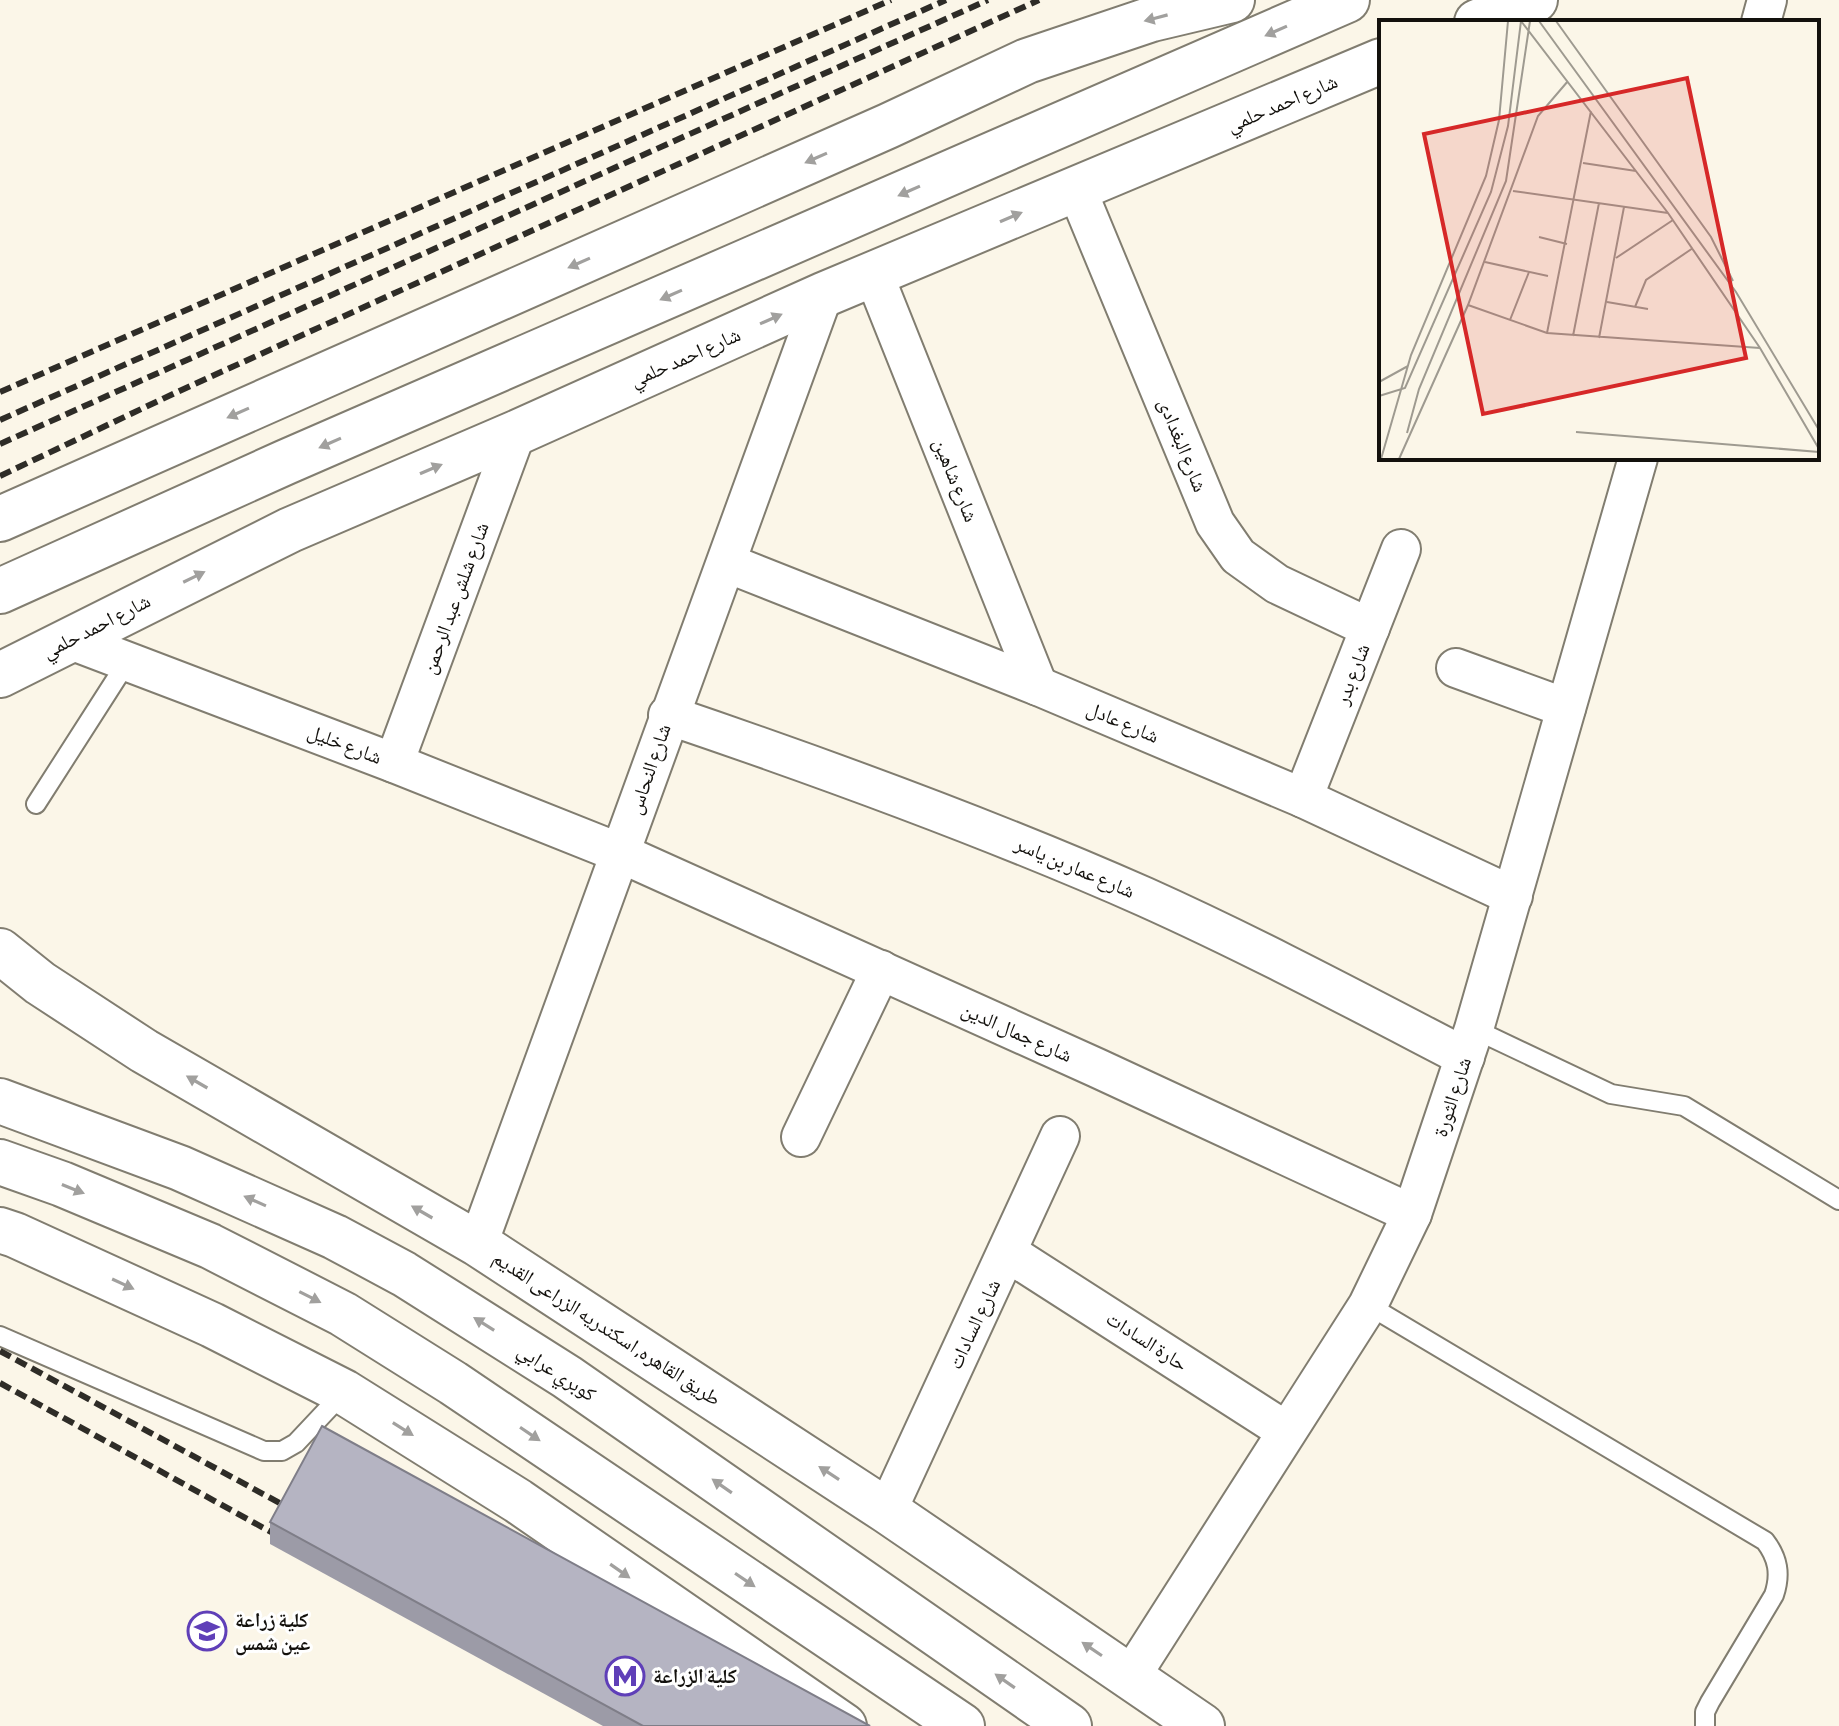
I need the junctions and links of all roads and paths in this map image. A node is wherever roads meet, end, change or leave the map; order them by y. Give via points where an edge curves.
1 (1232, 0) edge
2 (1347, 0) edge
3 (1535, 0) edge
4 (1767, 0) edge
5 (1489, 20) edge
6 (1762, 20) edge
7 (1379, 62) edge
8 (1077, 190) junction
9 (874, 275) junction
10 (823, 295) junction
11 (516, 433) junction
12 (1637, 460) edge
13 (0, 519) edge
14 (1401, 549) dead end
15 (727, 563) junction
16 (0, 591) edge
17 (1370, 628) junction
18 (68, 639) junction
19 (127, 662) junction
20 (1456, 668) dead end
21 (0, 675) edge
22 (1038, 686) junction
23 (1566, 708) junction
24 (668, 715) junction
25 (394, 763) junction
26 (1303, 798) junction
27 (36, 804) dead end
28 (620, 853) junction
29 (1513, 896) junction
30 (0, 951) edge
31 (881, 970) junction
32 (1470, 1043) junction
33 (0, 1101) edge
34 (1060, 1136) dead end
35 (801, 1137) dead end
36 (0, 1162) edge
37 (1839, 1200) edge
38 (1412, 1214) junction
39 (0, 1230) edge
40 (478, 1244) junction
41 (1007, 1252) junction
42 (1368, 1305) junction
43 (0, 1336) edge
44 (344, 1392) junction
45 (1286, 1431) junction
46 (887, 1511) junction
47 (1131, 1676) junction
48 (844, 1726) edge
49 (962, 1726) edge
50 (1069, 1726) edge
51 (1202, 1726) edge
52 (1705, 1726) edge

1 -> 13 main road via 1152,19 1027,61
2 -> 16 main road
3 - 5 main road
4 - 6 street
7 - 8 main road, شارع احمد حلمي
9 -> 8 main road, شارع احمد حلمي
8 - 17 street, شارع البغدادى via 1215,523 1238,556 1277,584
9 - 10 main road, شارع احمد حلمي
9 - 22 street, شارع شاهين
11 -> 10 main road, شارع احمد حلمي
10 - 15 street, شارع النحاس
18 -> 11 main road, شارع احمد حلمي via 290,530
11 - 25 street, شارع شلش عبد الرحمن
12 - 23 street, شارع الثورة
14 - 17 street, شارع بدر
15 - 22 street, شارع عادل
15 - 24 street, شارع النحاس
17 - 26 street, شارع بدر
18 - 19 street, شارع خليل
18 - 21 main road, شارع احمد حلمي
19 - 25 street, شارع خليل
19 - 27 lane
20 - 23 street
22 - 26 street, شارع عادل
23 - 29 street, شارع الثورة
24 - 28 street, شارع النحاس
24 - 32 street, شارع عمار بن ياسر via 1018,843
25 - 28 street, شارع خليل
26 - 29 street, شارع عادل
28 - 31 street, شارع جمال الدين
28 - 40 street, شارع النحاس
29 - 32 street, شارع الثورة
40 -> 30 main road, طريق القاهره, اسكندريه الزراعى القديم via 144,1051
31 - 35 street
31 - 38 street, شارع جمال الدين
32 - 37 lane via 1611,1094 1684,1106
32 - 38 street, شارع الثورة
50 -> 33 main road, كوبري عرابي via 567,1377 404,1274 180,1168
34 - 41 street, شارع السادات
36 -> 49 main road via 210,1246 343,1314
38 - 42 street, شارع الثورة
39 -> 44 main road via 212,1325
46 -> 40 main road, طريق القاهره, اسكندريه الزراعى القديم
41 - 45 street, حارة السادات
41 - 46 street, شارع السادات
42 - 45 street, شارع الثورة
42 - 52 lane via 1765,1541 1776,1561 1778,1584 1710,1702
43 - 44 lane via 264,1451 282,1451 296,1443
44 -> 48 main road via 518,1501
45 - 47 street, شارع الثورة
47 -> 46 main road, طريق القاهره, اسكندريه الزراعى القديم
47 - 51 main road, طريق القاهره, اسكندريه الزراعى القديم

